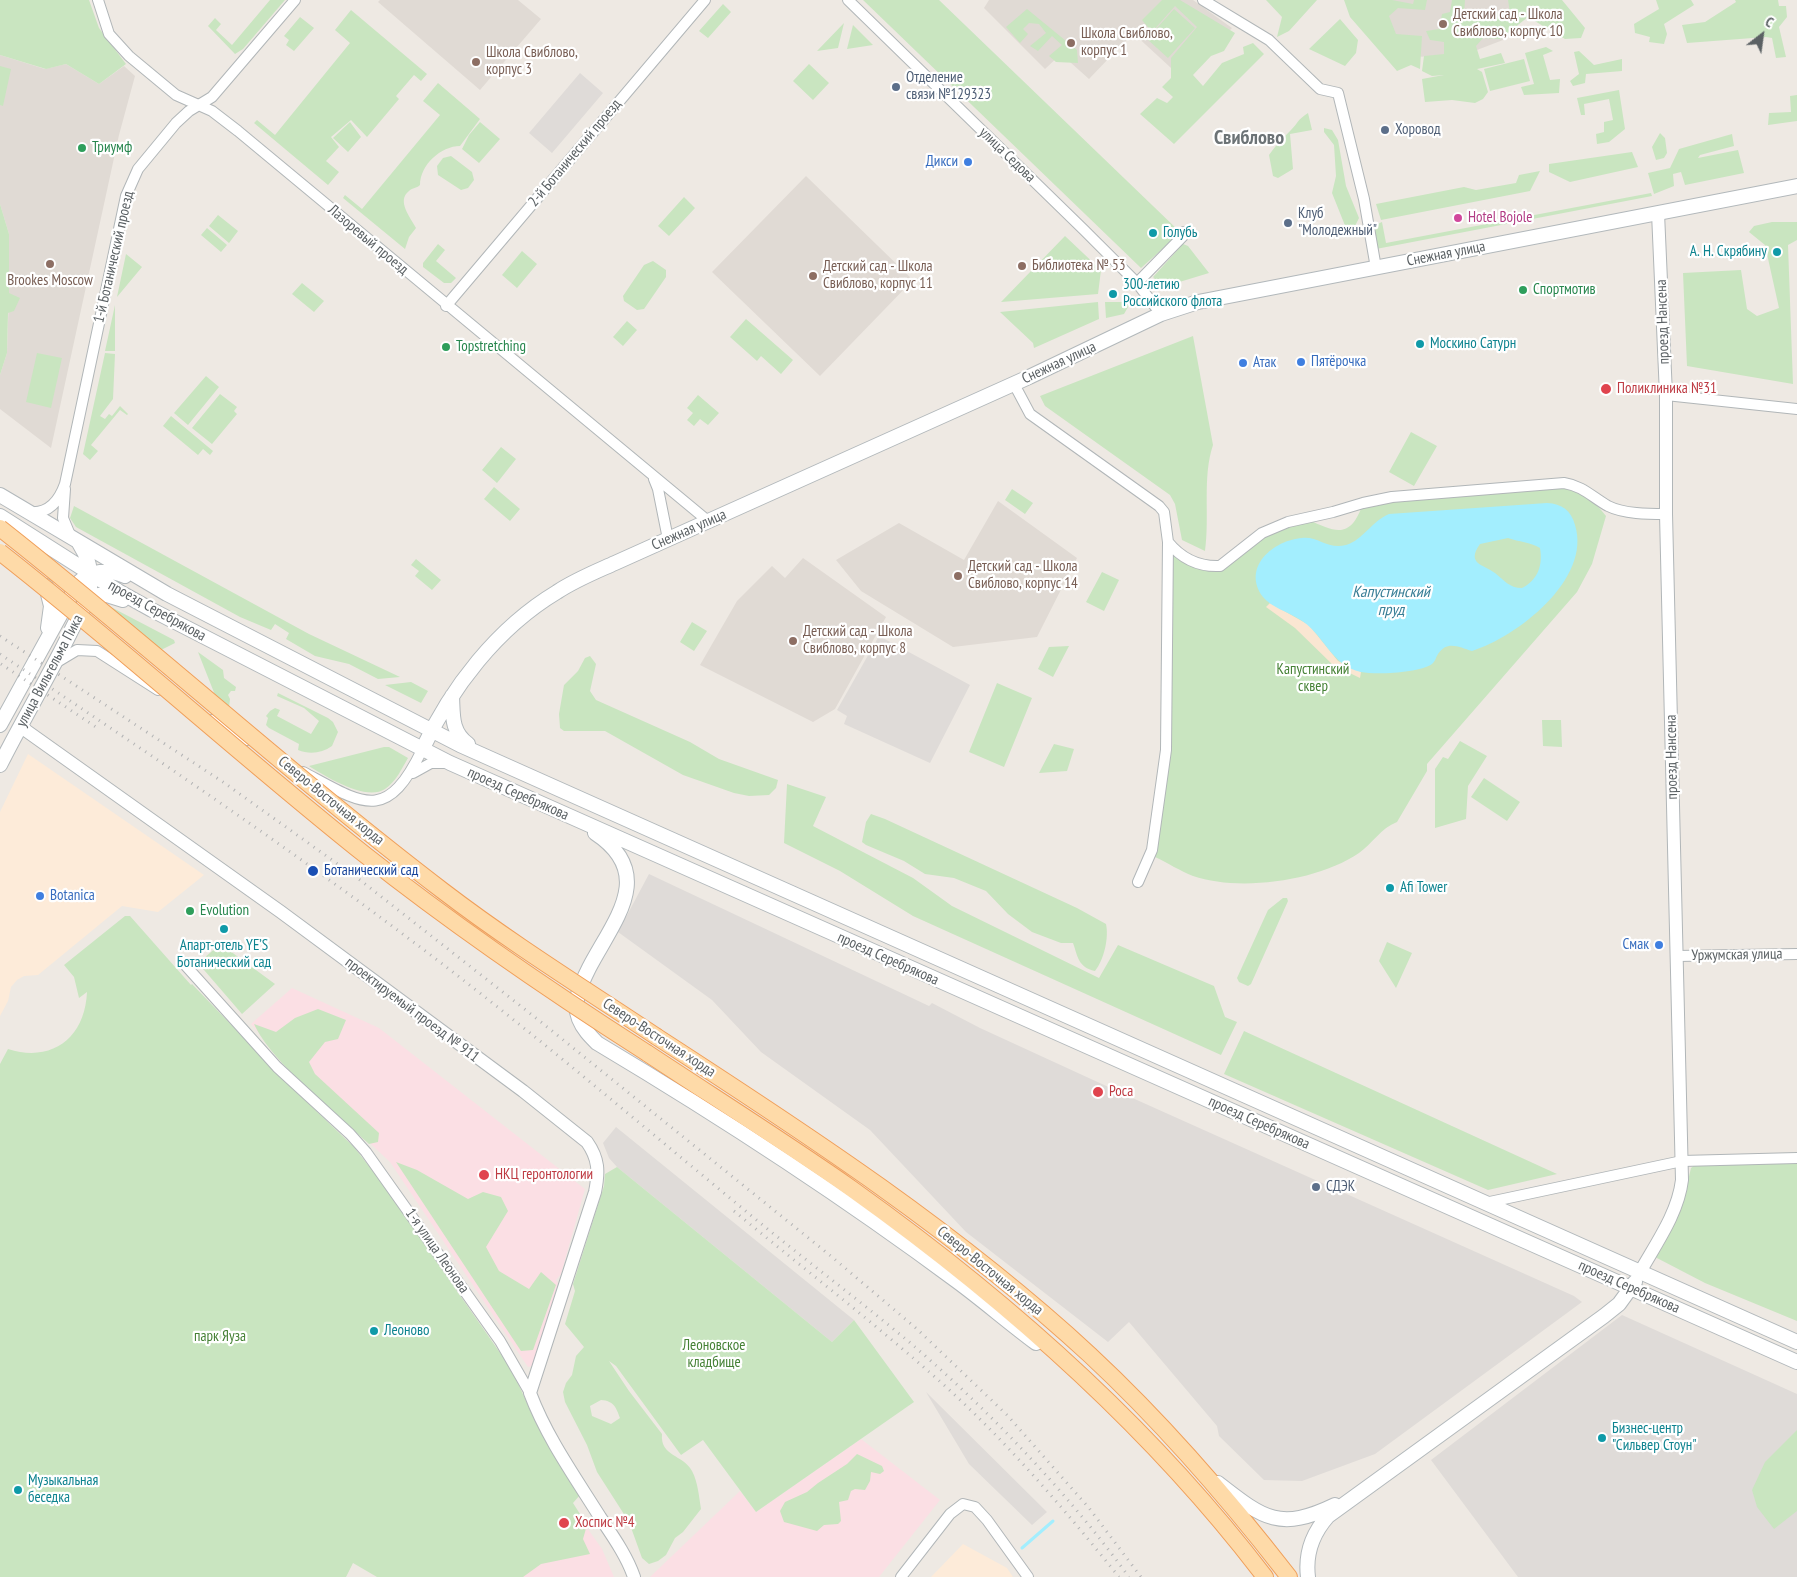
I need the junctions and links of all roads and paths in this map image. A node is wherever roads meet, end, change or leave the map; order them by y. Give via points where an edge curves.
1 (98, 0) edge
2 (295, 0) edge
3 (705, 0) edge
4 (848, 0) edge
5 (1203, 0) edge
6 (198, 106) junction
7 (1797, 186) edge
8 (1658, 213) junction
9 (1184, 232) dead end
10 (1376, 268) junction
11 (1137, 284) junction
12 (446, 306) junction
13 (1161, 314) junction
14 (1014, 384) junction
15 (1666, 395) junction
16 (1797, 409) edge
17 (652, 476) junction
18 (65, 484) junction
19 (0, 495) edge
20 (30, 512) junction
21 (1666, 514) junction
22 (0, 516) edge
23 (708, 522) junction
24 (0, 528) edge
25 (668, 539) junction
26 (76, 540) junction
27 (1168, 542) junction
28 (0, 548) edge
29 (0, 552) edge
30 (90, 573) junction
31 (167, 594) junction
32 (152, 610) junction
33 (78, 618) junction
34 (42, 648) junction
35 (55, 664) junction
36 (452, 696) junction
37 (0, 725) edge
38 (21, 726) junction
39 (432, 730) junction
40 (422, 750) junction
41 (7, 752) junction
42 (483, 756) junction
43 (450, 764) junction
44 (0, 765) edge
45 (0, 773) edge
46 (404, 783) junction
47 (571, 818) junction
48 (1138, 882) dead end
49 (1797, 954) edge
50 (1677, 956) junction
51 (186, 966) dead end
52 (1797, 1158) edge
53 (1682, 1161) junction
54 (1485, 1203) junction
55 (1640, 1272) junction
56 (1631, 1288) junction
57 (1797, 1342) edge
58 (1797, 1362) edge
59 (1100, 1392) junction
60 (530, 1394) junction
61 (1203, 1471) junction
62 (1356, 1495) junction
63 (634, 1577) edge
64 (901, 1577) edge
65 (1028, 1577) edge
66 (1265, 1577) edge
67 (1289, 1577) edge
68 (1308, 1577) edge

1 - 6 street, Лазоревый проезд via 109,34 115,42 176,95
2 - 6 street, 1-й Ботанический проезд via 212,97
3 - 12 street, 2-й Ботанический проезд
4 - 11 street, улица Седова
5 - 10 street via 1269,40 1320,89 1338,93 1364,199
6 - 12 street, Лазоревый проезд via 212,111 238,131
6 - 18 street, 1-й Ботанический проезд via 183,116 138,169 126,196
7 - 8 main road, Снежная улица
8 - 10 main road, Снежная улица
8 - 15 street, проезд Нансена
9 - 11 street
10 - 13 main road, Снежная улица via 1198,302
11 - 13 street, улица Седова
12 - 17 street, Лазоревый проезд
13 - 14 main road, Снежная улица
14 - 23 main road, Снежная улица
14 - 27 street via 1030,414 1159,506 1164,512
15 - 16 street
15 - 21 street, проезд Нансена
17 - 23 street, Лазоревый проезд
17 - 25 street via 658,489
18 - 20 street, 1-й Ботанический проезд via 62,493 48,509
18 - 26 street, 1-й Ботанический проезд via 63,518
19 - 20 main road, проезд Серебрякова
20 - 26 main road, проезд Серебрякова
21 - 27 street via 1646,514 1610,506 1586,489 1564,483 1392,497 1363,503 1288,522 1262,533 1220,566 1200,564 1181,556
21 - 50 street, проезд Нансена
22 - 30 main road, проезд Серебрякова
23 - 25 main road, Снежная улица
24 - 61 main road, Северо-Восточная хорда, bridge via 444,892 539,960 819,1143 932,1225 1090,1355
25 - 36 main road, Снежная улица via 578,580 541,602 500,637
26 - 30 main road, улица Вильгельма Пика via 88,560
26 - 31 main road, проезд Серебрякова
27 - 48 street via 1166,750 1152,850
28 - 34 main road via 47,587 50,623
29 - 59 main road, Северо-Восточная хорда, bridge via 364,854 455,924 564,1000 851,1189 1008,1310
30 - 31 main road via 120,574
30 - 32 main road, проезд Серебрякова
30 - 33 main road, улица Вильгельма Пика via 91,585
30 - 34 main road, улица Вильгельма Пика via 72,591
31 - 39 main road, проезд Серебрякова
32 - 33 main road via 98,595
32 - 40 main road, проезд Серебрякова
33 - 35 main road, улица Вильгельма Пика
34 - 37 main road, улица Вильгельма Пика
35 - 38 main road, улица Вильгельма Пика
35 - 46 street via 77,650 97,650 166,695 357,800 381,800
36 - 39 main road, Снежная улица
36 - 42 main road via 453,720 458,735
38 - 41 main road, улица Вильгельма Пика
38 - 60 street, проектируемый проезд № 911 via 281,912 587,1142 594,1152 598,1168 595,1192
39 - 40 main road, Снежная улица
39 - 42 main road, проезд Серебрякова
40 - 43 main road, проезд Серебрякова
40 - 46 street
41 - 44 main road, улица Вильгельма Пика
41 - 45 street
42 - 54 main road, проезд Серебрякова
43 - 46 street via 425,764
43 - 47 main road, проезд Серебрякова
47 - 56 main road, проезд Серебрякова
47 - 59 main road via 605,840 624,862 627,874 628,889 622,907 577,997 578,1019 586,1033 901,1241
49 - 50 street, Уржумская улица
50 - 53 street, проезд Нансена
51 - 60 street, 1-я улица Леонова via 277,1067 366,1152 500,1341
52 - 53 street
53 - 54 street
53 - 55 street, проезд Нансена via 1680,1195 1675,1210
54 - 55 main road, проезд Серебрякова
55 - 56 main road, проезд Нансена
55 - 57 main road, проезд Серебрякова
56 - 58 main road, проезд Серебрякова
56 - 62 main road, проезд Нансена via 1604,1316
59 - 66 main road, Северо-Восточная хорда via 1186,1482
60 - 63 street, 1-я улица Леонова via 540,1419 612,1534
61 - 62 main road via 1250,1508 1282,1520 1311,1515
61 - 67 main road, Северо-Восточная хорда
62 - 68 main road via 1320,1526 1308,1550
64 - 65 street via 950,1514 963,1504 975,1507 987,1520

